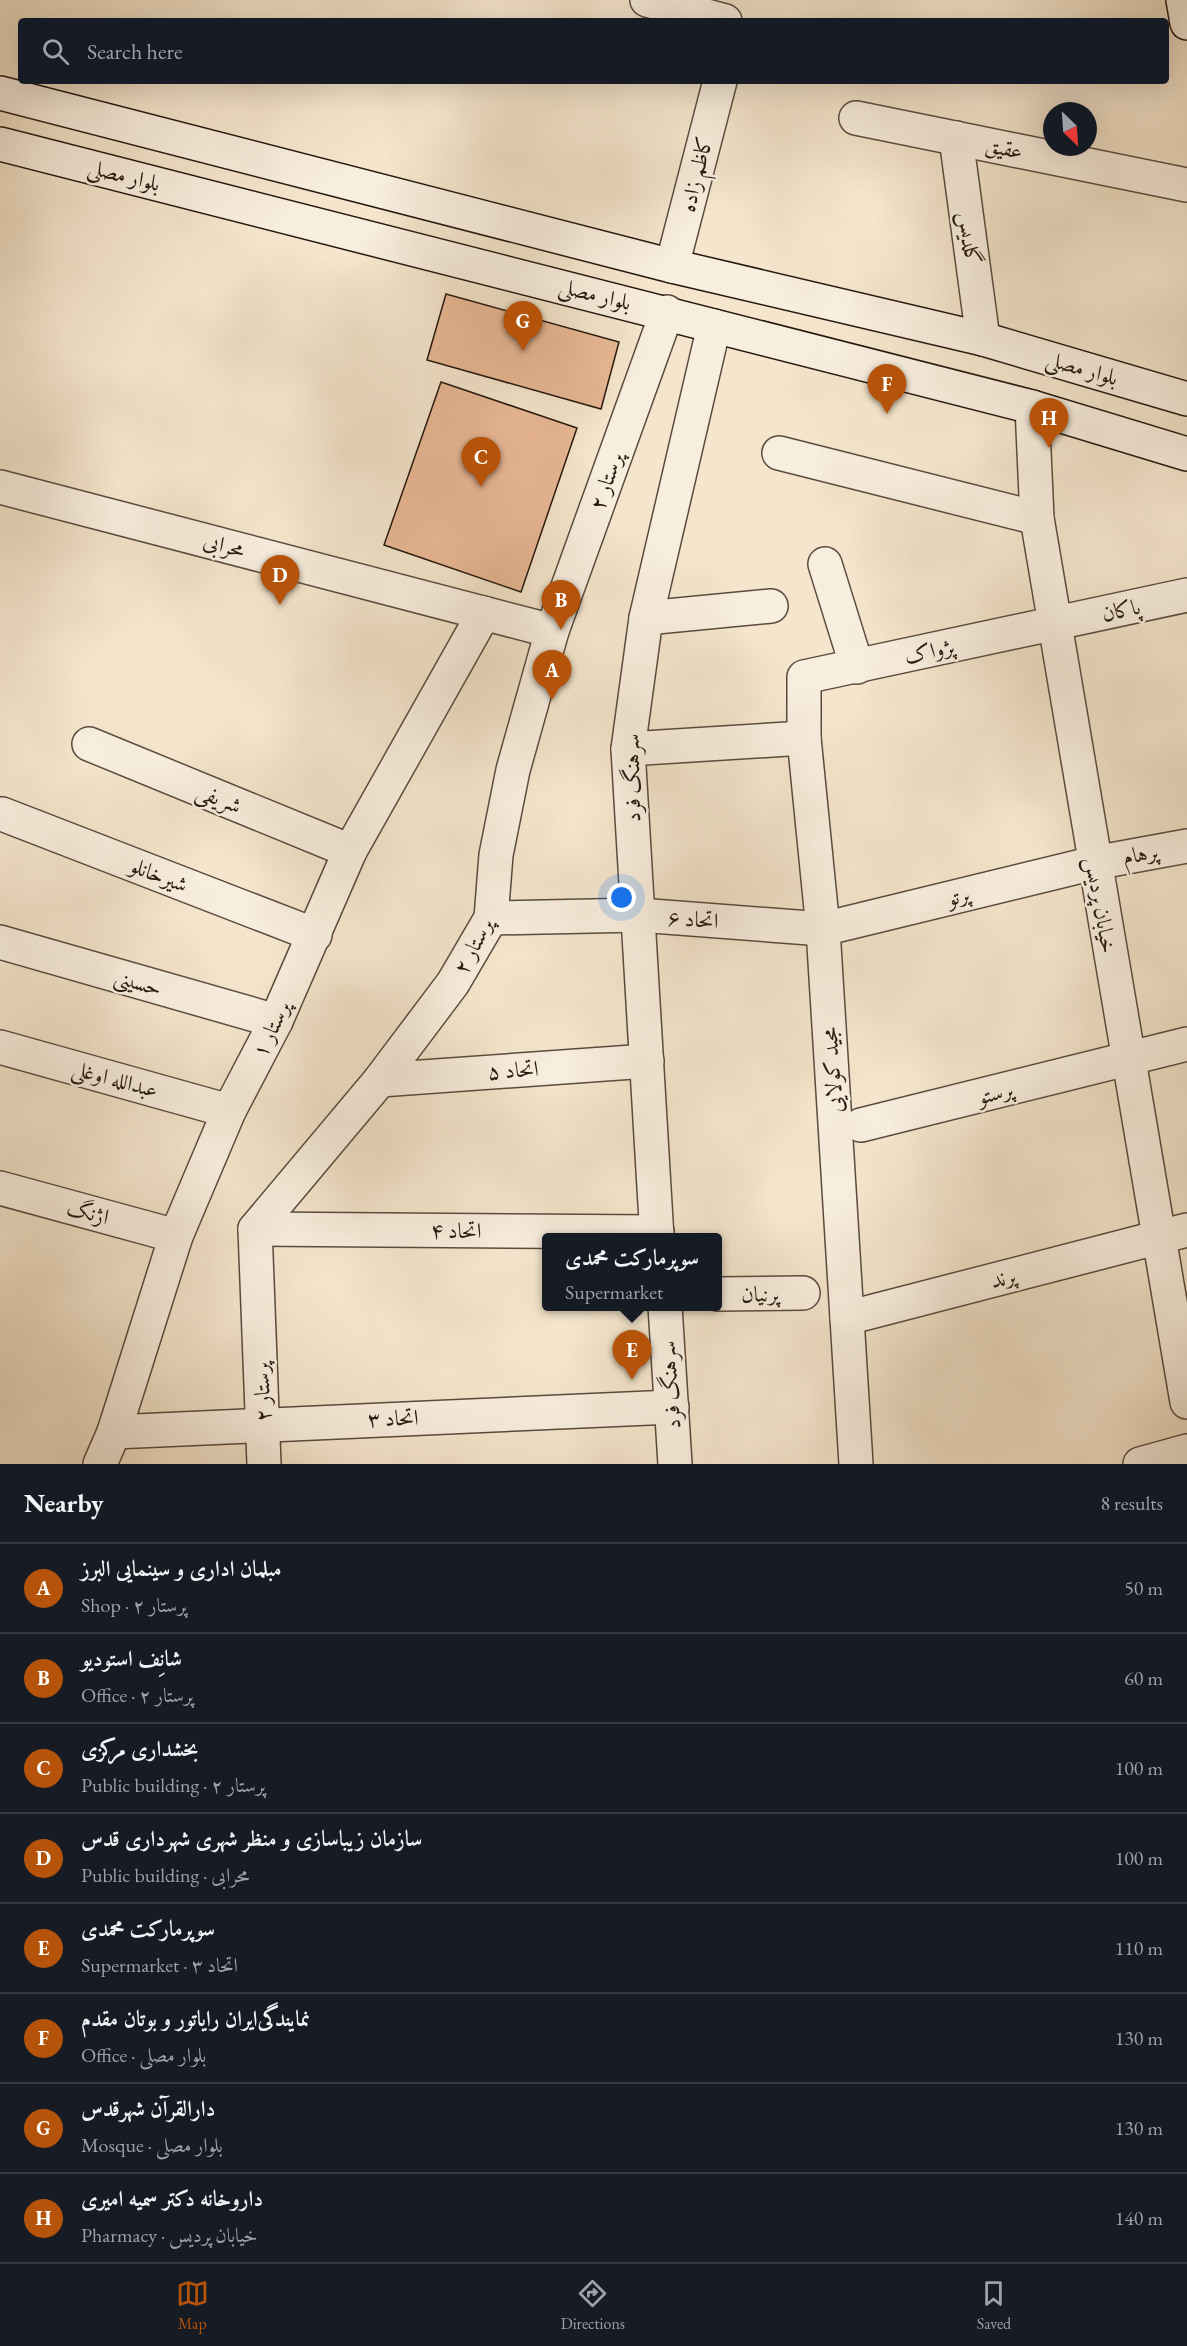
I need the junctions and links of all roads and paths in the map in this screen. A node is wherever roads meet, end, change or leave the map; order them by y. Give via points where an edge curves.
1 (647, 0) edge
2 (744, 0) edge
3 (1183, 0) edge
4 (714, 18) edge
5 (737, 18) edge
6 (1187, 23) edge
7 (719, 84) edge
8 (0, 93) edge
9 (856, 118) dead end
10 (956, 138) junction
11 (0, 144) edge
12 (1187, 185) edge
13 (672, 266) junction
14 (667, 312) junction
15 (714, 326) junction
16 (983, 339) junction
17 (1187, 399) edge
18 (1032, 407) junction
19 (779, 453) dead end
20 (1187, 454) edge
21 (0, 487) edge
22 (1037, 518) junction
23 (825, 564) dead end
24 (1187, 596) edge
25 (771, 606) dead end
26 (484, 613) junction
27 (646, 618) junction
28 (1054, 625) junction
29 (552, 631) junction
30 (857, 667) junction
31 (804, 676) joint
32 (804, 738) junction
33 (89, 744) dead end
34 (628, 749) junction
35 (2, 814) dead end
36 (1187, 846) edge
37 (350, 851) junction
38 (1094, 863) junction
39 (639, 915) junction
40 (491, 918) junction
41 (823, 929) junction
42 (315, 935) junction
43 (0, 942) edge
44 (276, 1021) junction
45 (1187, 1044) edge
46 (0, 1047) edge
47 (1129, 1060) junction
48 (647, 1061) junction
49 (380, 1080) junction
50 (229, 1111) junction
51 (861, 1125) dead end
52 (0, 1188) edge
53 (255, 1229) junction
54 (542, 1233) edge
55 (657, 1233) edge
56 (1173, 1234) edge
57 (176, 1236) junction
58 (803, 1293) dead end
59 (722, 1294) edge
60 (665, 1311) edge
61 (847, 1318) junction
62 (1187, 1402) edge
63 (672, 1407) junction
64 (263, 1423) junction
65 (114, 1432) junction
66 (1187, 1451) edge
67 (99, 1464) edge
68 (264, 1464) edge
69 (675, 1464) edge
70 (856, 1464) edge
71 (1140, 1464) edge

1 - 4 street
2 - 5 street
3 - 6 street
7 - 13 street, کاظم زاده
8 - 13 street, بلوار مصلی
9 - 10 street, عقیق
10 - 12 street, عقیق
10 - 16 street, گلدیس
11 - 14 street, بلوار مصلی
13 - 14 street, کاظم زاده
13 - 16 street, بلوار مصلی
14 - 15 street, بلوار مصلی
14 - 29 street, پرستار ۲
15 - 18 street, بلوار مصلی
15 - 27 street, سرهنگ فرد
16 - 17 street, بلوار مصلی
18 - 20 street, بلوار مصلی
18 - 22 street, خیابان پردیس
19 - 22 street
21 - 26 street, محرابی
22 - 28 street, خیابان پردیس
23 - 30 street
24 - 28 street, پاکان
25 - 27 street
26 - 29 street, محرابی
26 - 37 street, پرستار ۱
27 - 34 street, سرهنگ فرد
28 - 30 street, پژواک
28 - 38 street, خیابان پردیس
29 - 40 street, پرستار ۲ via 513,770 496,855
30 - 31 street, پژواک
31 - 32 street, مجید کولایی
32 - 34 street
32 - 41 street, مجید کولایی
33 - 37 street, شریفی
34 - 39 street, سرهنگ فرد
35 - 42 street, شیرخانلو
36 - 38 street, پرهام
37 - 42 street, پرستار ۱
38 - 41 street, پرتو
38 - 47 street, خیابان پردیس
39 - 40 street, اتحاد ۶
39 - 41 street, اتحاد ۶
39 - 48 street, سرهنگ فرد
40 - 49 street, پرستار ۲ via 453,983
41 - 61 street, مجید کولایی
42 - 44 street, پرستار ۱
43 - 44 street, حسینی
44 - 50 street, پرستار ۱
45 - 47 street, پرستو
46 - 50 street, عبدالله اوغلی
47 - 51 street, پرستو
47 - 56 street, خیابان پردیس
48 - 49 street, اتحاد ۵
48 - 55 street, سرهنگ فرد
49 - 53 street, پرستار ۲
50 - 57 street, پرستار ۱
52 - 57 street, اژنگ
53 - 54 street, اتحاد ۴
53 - 64 street, پرستار ۲
56 - 61 street, پرند
56 - 62 street, خیابان پردیس
57 - 65 street, پرستار ۱
58 - 59 street, پرنیان
60 - 63 street, سرهنگ فرد
61 - 70 street, مجید کولایی
63 - 64 street, اتحاد ۳
63 - 69 street, سرهنگ فرد
64 - 65 street, اتحاد ۳
64 - 68 street, پرستار ۲
65 - 67 street, پرستار ۱
66 - 71 street

